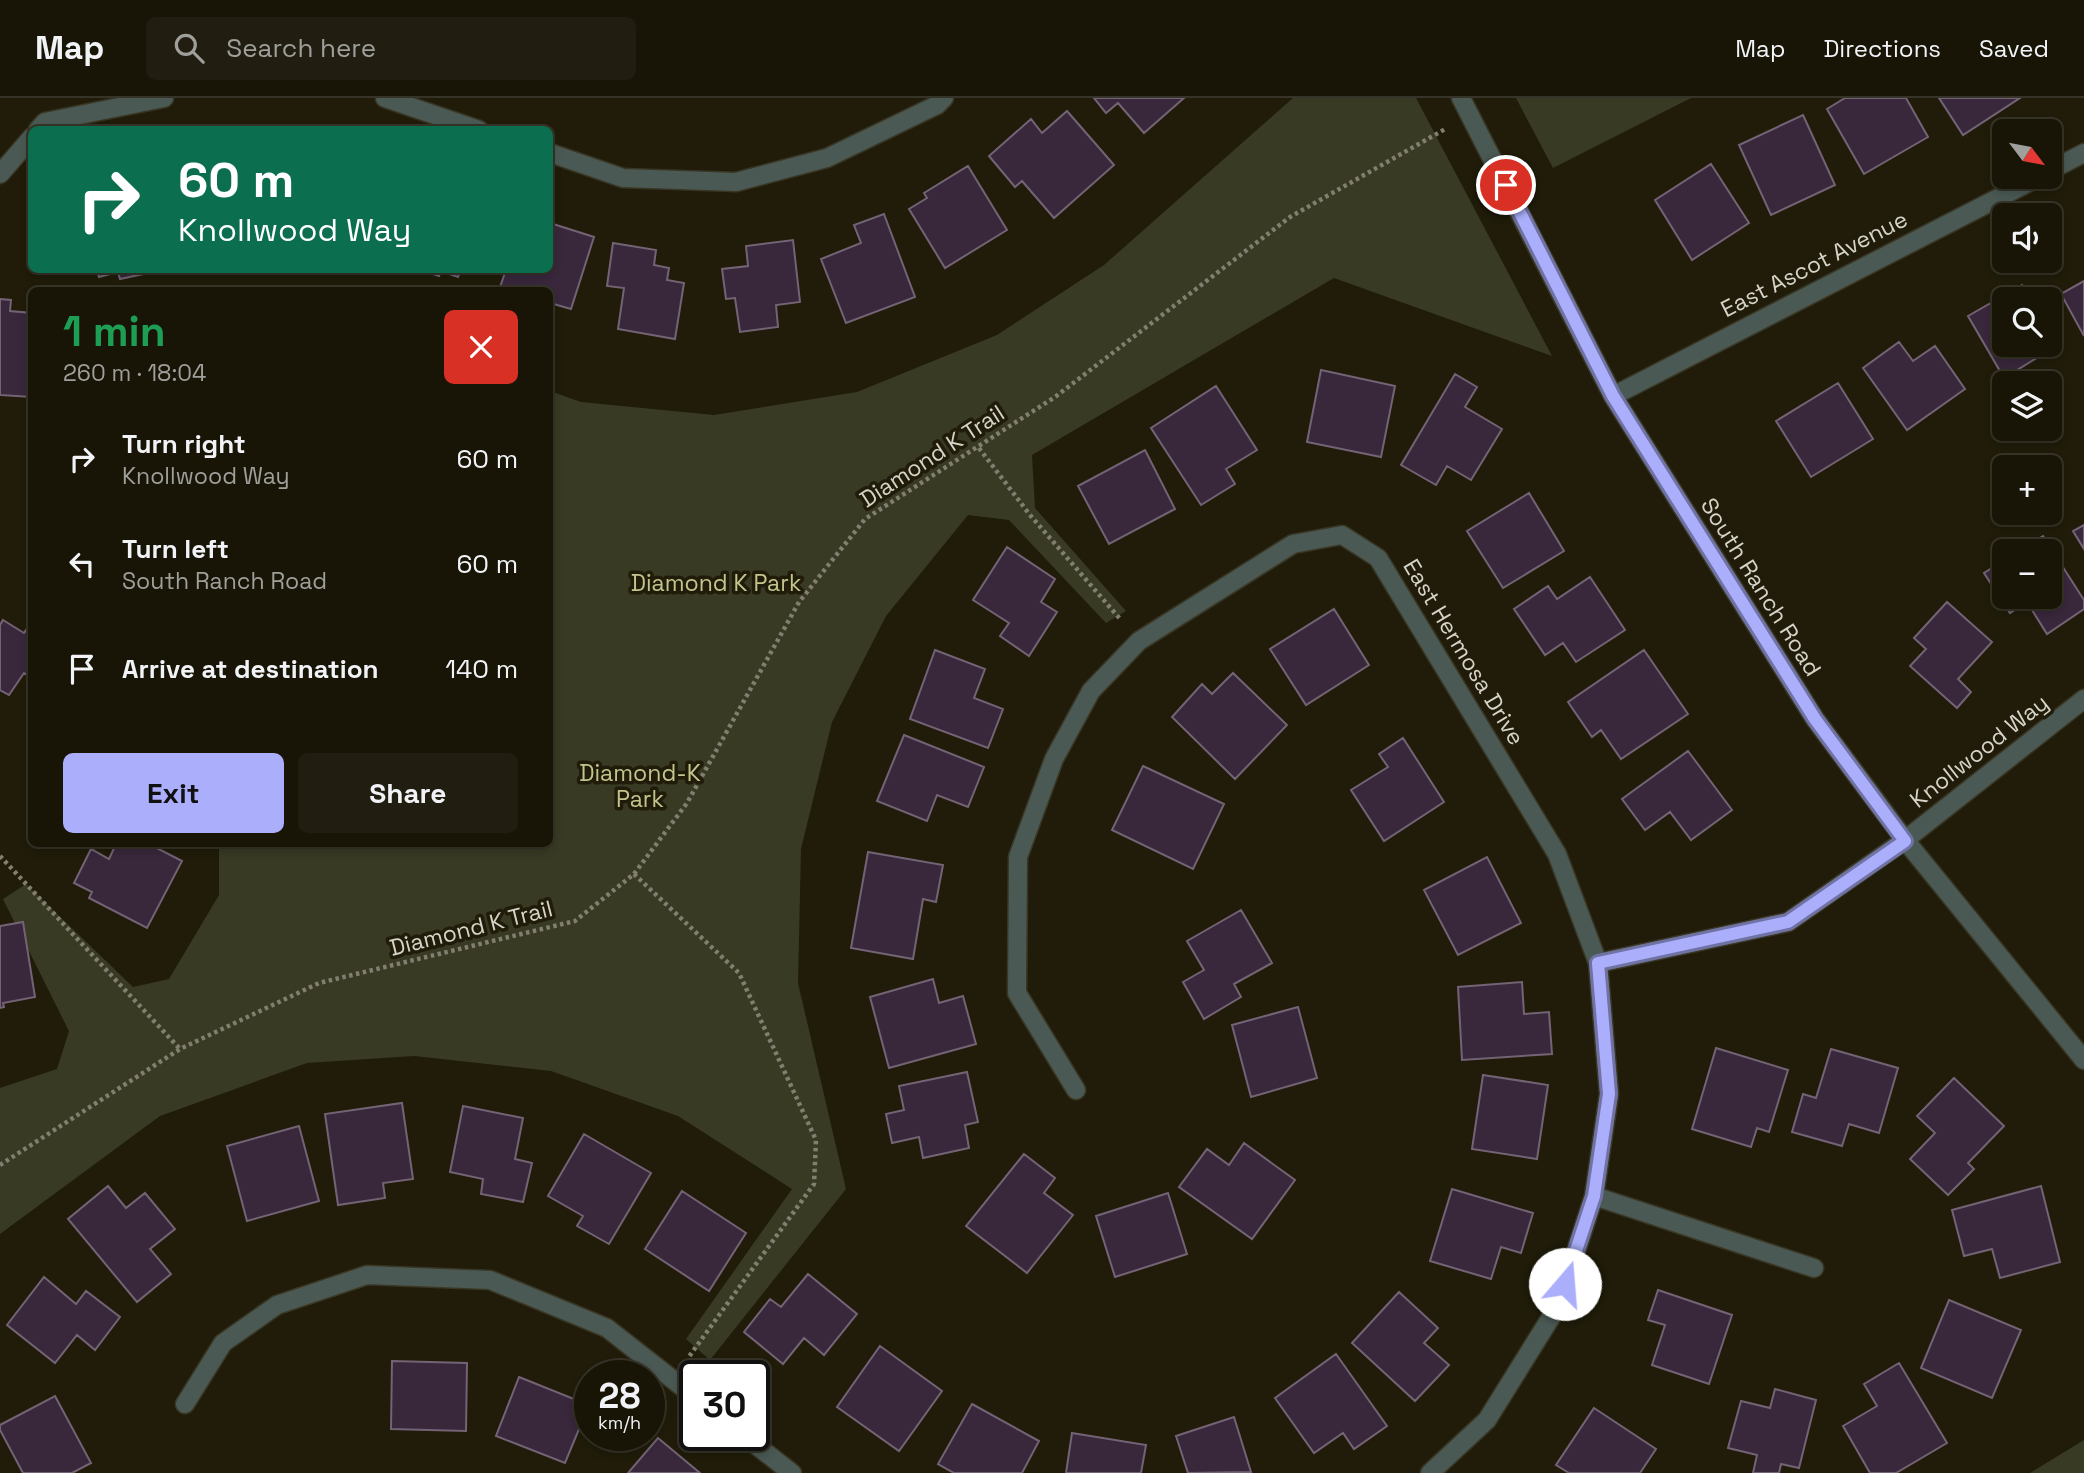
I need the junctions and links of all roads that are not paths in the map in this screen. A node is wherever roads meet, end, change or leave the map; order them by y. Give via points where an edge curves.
1 (164, 98) edge
2 (385, 98) edge
3 (944, 98) edge
4 (1461, 98) edge
5 (42, 126) edge
6 (467, 126) edge
7 (28, 142) edge
8 (2084, 153) edge
9 (553, 154) edge
10 (2062, 164) edge
11 (0, 174) edge
12 (2016, 189) edge
13 (1613, 396) junction
14 (2084, 699) edge
15 (1905, 841) junction
16 (1598, 963) junction
17 (2084, 1060) edge
18 (1076, 1090) dead end
19 (1594, 1196) junction
20 (1814, 1268) dead end
21 (679, 1385) edge
22 (185, 1404) dead end
23 (764, 1451) edge
24 (792, 1473) edge
25 (1430, 1473) edge

1 - 5 street
2 - 6 street
3 - 9 street via 827,158 736,182 622,178
4 - 13 street, South Ranch Road
7 - 11 street
8 - 10 street
12 - 13 street, East Ascot Avenue
13 - 15 street, South Ranch Road via 1815,719
14 - 15 street, Knollwood Way
15 - 16 street, Knollwood Way via 1788,922
15 - 17 street, South Ranch Road
16 - 18 street, East Hermosa Drive via 1558,854 1378,558 1342,535 1293,544 1139,641 1091,691 1054,759 1018,857 1017,993
16 - 19 street, East Hermosa Drive via 1609,1094
19 - 20 street
19 - 25 street, East Hermosa Drive via 1558,1306 1487,1420
21 - 22 street via 607,1328 490,1280 368,1275 277,1305 223,1343
23 - 24 street

